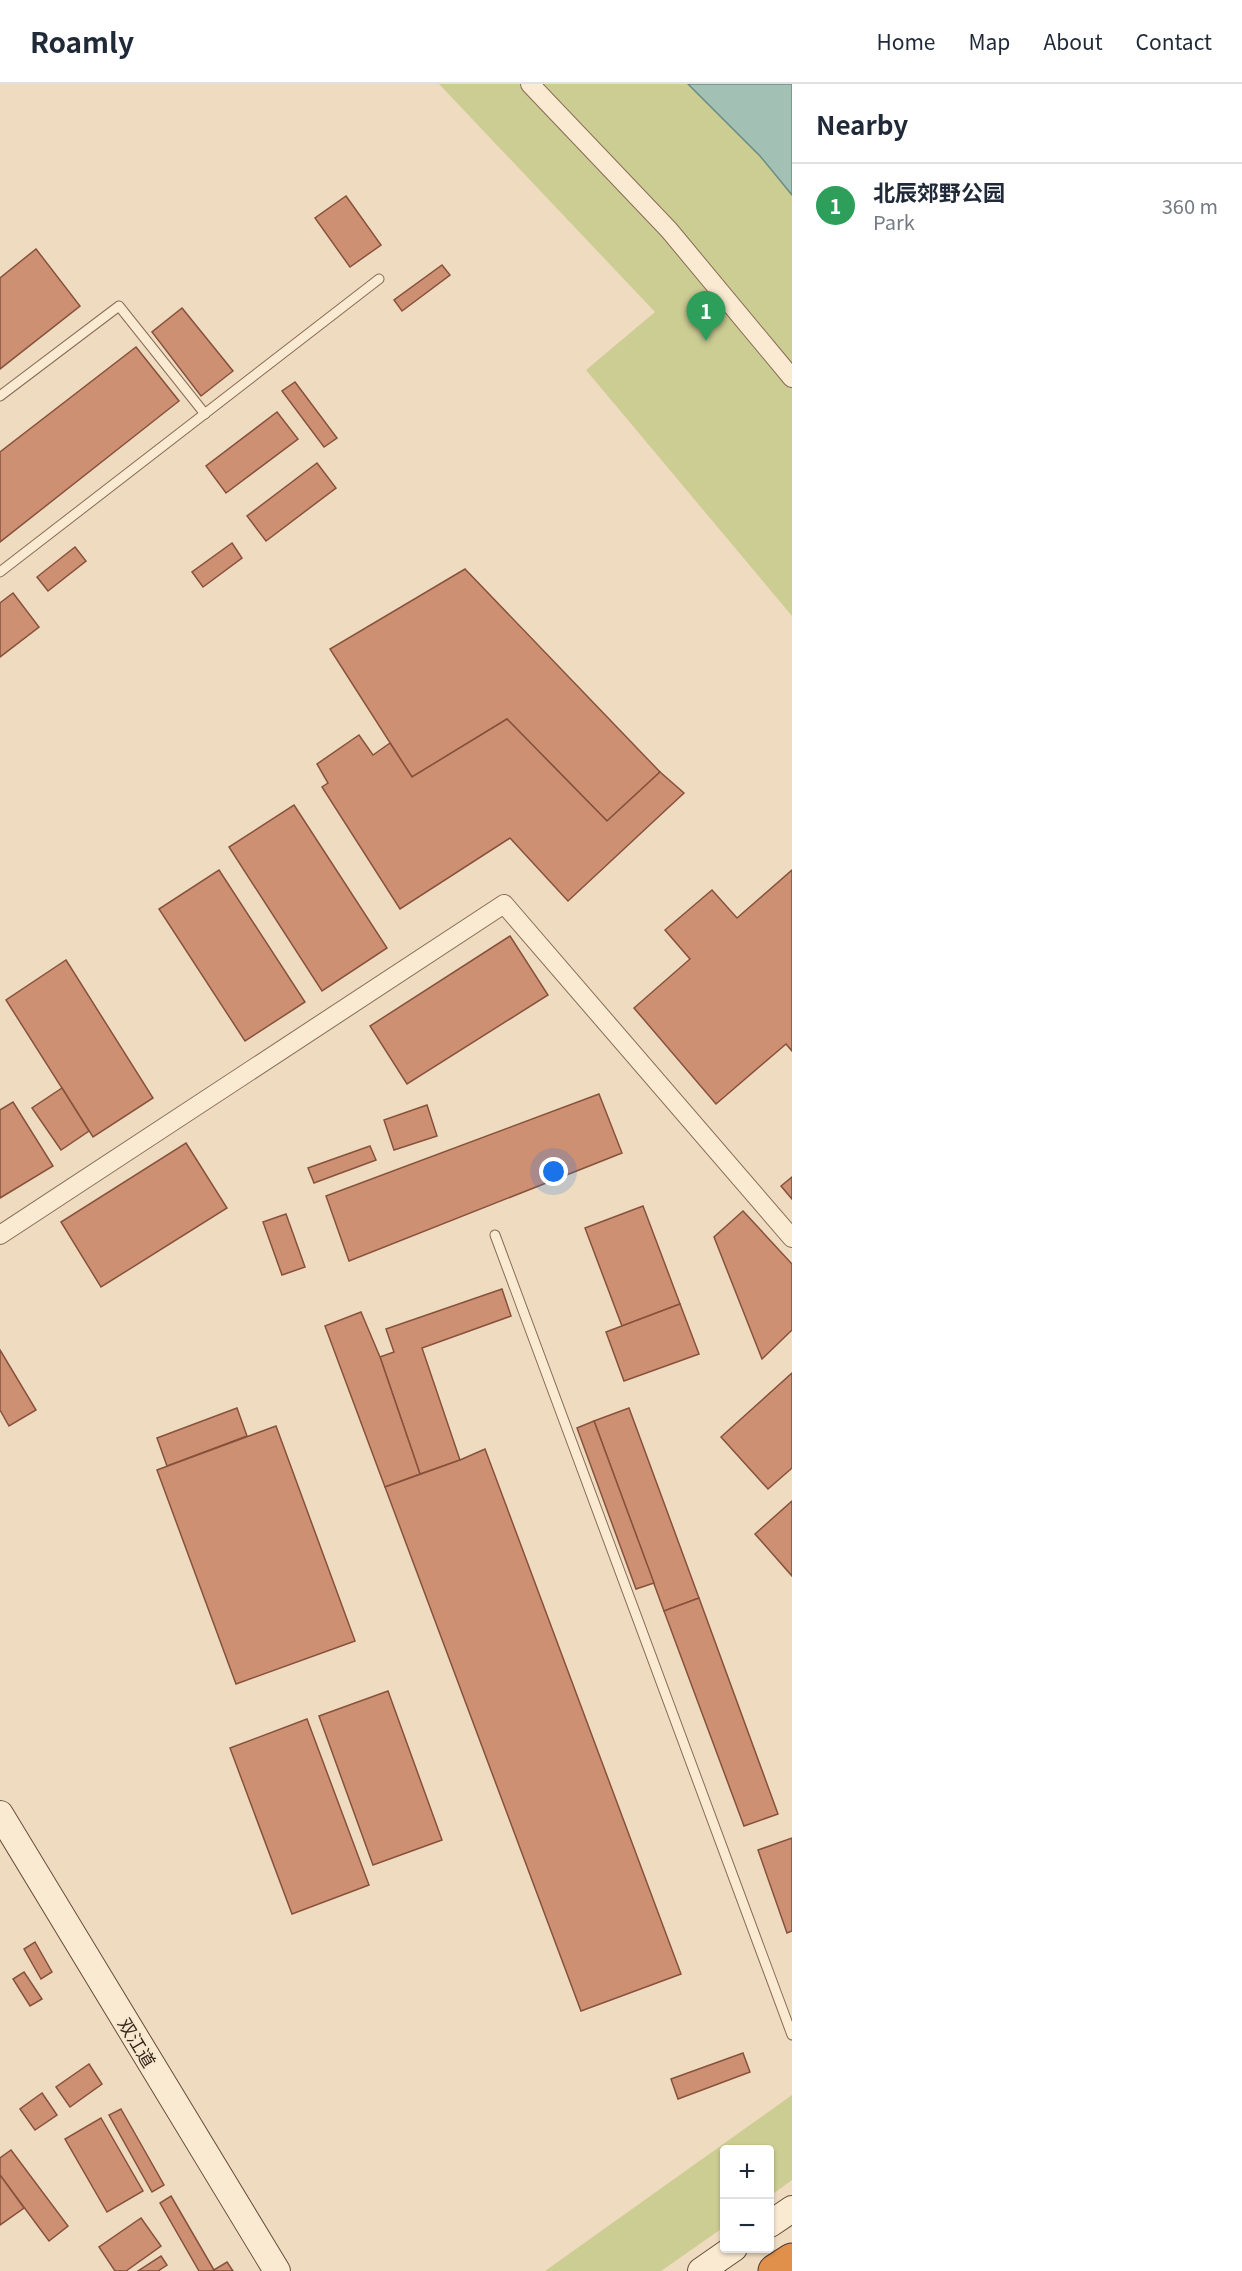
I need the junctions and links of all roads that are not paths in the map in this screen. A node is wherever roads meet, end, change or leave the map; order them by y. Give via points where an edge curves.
1 (530, 84) edge
2 (379, 279) dead end
3 (792, 378) edge
4 (0, 396) edge
5 (205, 414) junction
6 (0, 572) edge
7 (0, 1235) edge
8 (495, 1235) dead end
9 (792, 1238) edge
10 (0, 1814) edge
11 (792, 2035) edge
12 (792, 2209) edge
13 (774, 2221) edge
14 (727, 2253) edge
15 (792, 2260) edge
16 (277, 2271) edge
17 (701, 2271) edge
18 (775, 2271) edge

1 - 3 street via 669,230
2 - 5 lane
4 - 5 lane via 119,306
5 - 6 lane
7 - 9 street via 504,904
8 - 11 lane
10 - 16 main road, 双江道
12 - 13 main road
14 - 17 main road
15 - 18 highway

